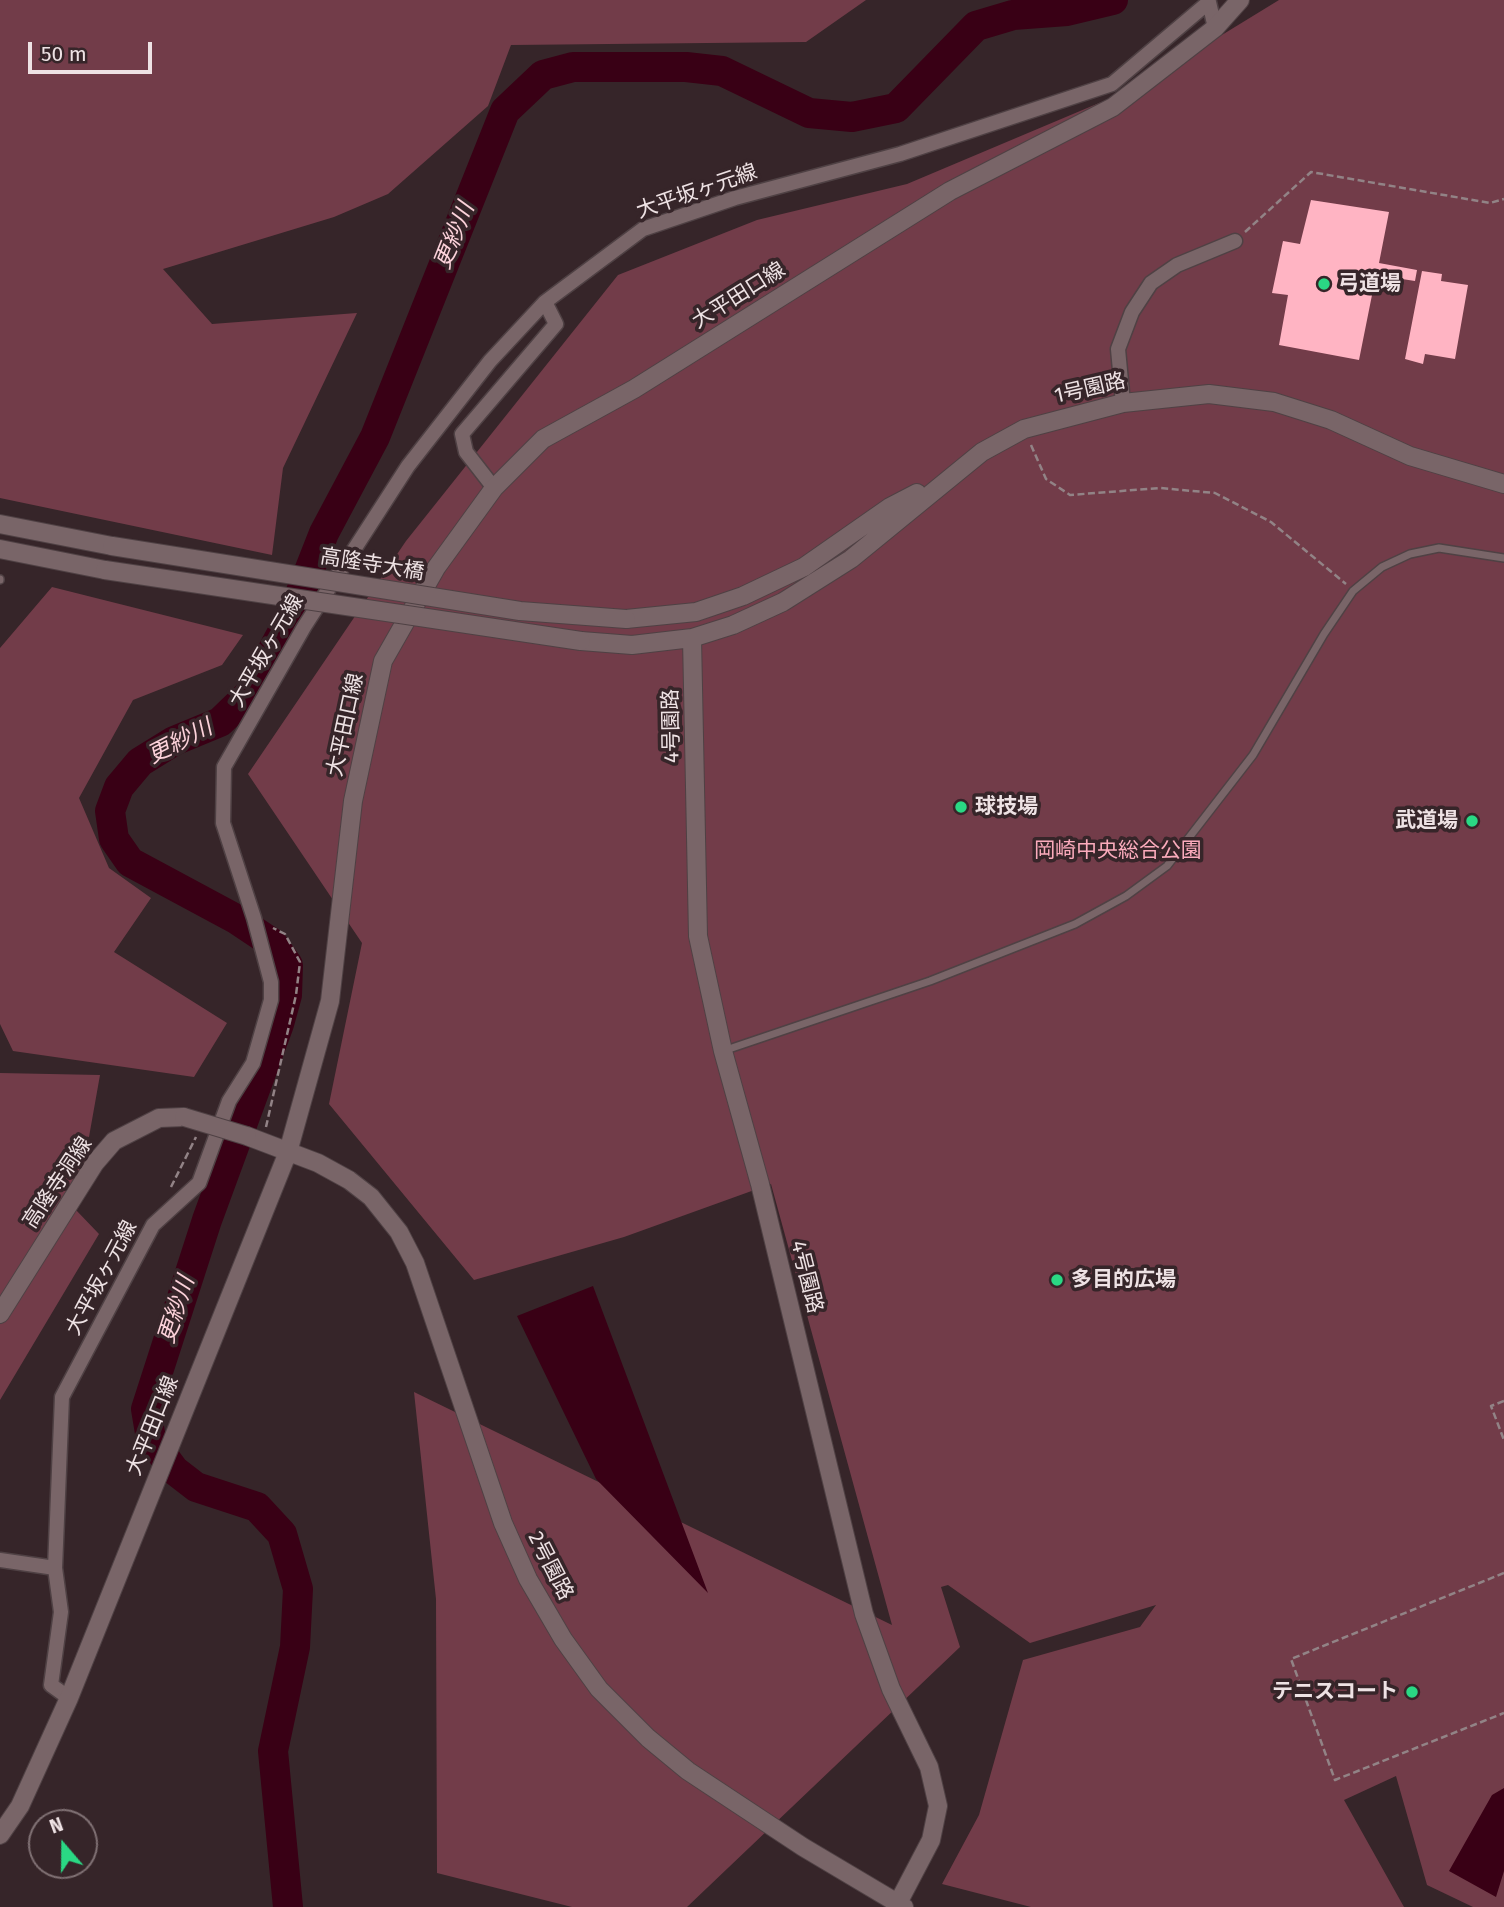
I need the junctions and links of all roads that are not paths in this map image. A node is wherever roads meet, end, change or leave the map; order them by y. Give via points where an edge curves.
1 (1240, 0) edge
2 (1210, 1) edge
3 (1214, 28) junction
4 (1235, 241) road end
5 (545, 302) junction
6 (1123, 403) junction
7 (945, 479) junction
8 (1504, 484) edge
9 (494, 488) junction
10 (0, 524) edge
11 (0, 549) edge
12 (1504, 558) edge
13 (692, 639) junction
14 (723, 1052) junction
15 (184, 1117) joint
16 (288, 1152) junction
17 (0, 1314) edge
18 (0, 1560) edge
19 (55, 1568) junction
20 (69, 1698) junction
21 (0, 1835) edge
22 (901, 1905) edge

1 - 3 street, 大平田口線
2 - 3 street, 大平坂ヶ元線
2 - 5 street, 大平坂ヶ元線 via 1112,84 900,154 735,198 643,229
3 - 9 street, 大平田口線 via 1113,107 950,191 634,389 543,439
4 - 6 street via 1177,265 1151,283 1132,312 1118,349
5 - 9 street via 556,324 462,434 466,452
5 - 19 street, 大平坂ヶ元線 via 490,361 408,466 304,627 224,767 223,823 254,918 271,982 271,1000 253,1063 229,1101 199,1183 153,1225 62,1397
6 - 7 street, 1号園路 via 1024,429
6 - 8 street, 1号園路 via 1209,394 1274,402 1331,420 1409,456
7 - 10 street, 高隆寺大橋, bridge via 890,507 804,567 743,596 696,612 626,620 520,611 112,547
7 - 13 street, 1号園路 via 851,559 783,602
9 - 16 street, 大平田口線 via 436,568 383,662 353,801 330,1000
11 - 13 street, 1号園路, bridge via 105,570 581,641 632,645
12 - 14 lane via 1439,548 1420,552 1382,567 1353,591 1254,755 1167,866 1126,896 1075,924 930,981
13 - 14 street, 4号園路 via 698,936
14 - 22 street, 4号園路 via 760,1184 864,1614 891,1689 929,1767 938,1806 931,1840
15 - 16 street, 2号園路, bridge
15 - 17 street, 高隆寺洞線 via 159,1118 114,1142 95,1163
16 - 20 street, 大平田口線
16 - 22 street, 2号園路 via 349,1180 371,1197 399,1232 415,1263 503,1523 528,1579 599,1689 688,1771
18 - 19 street
19 - 20 street, 大平坂ヶ元線 via 61,1612 51,1685
20 - 21 street, 大平田口線 via 20,1806

